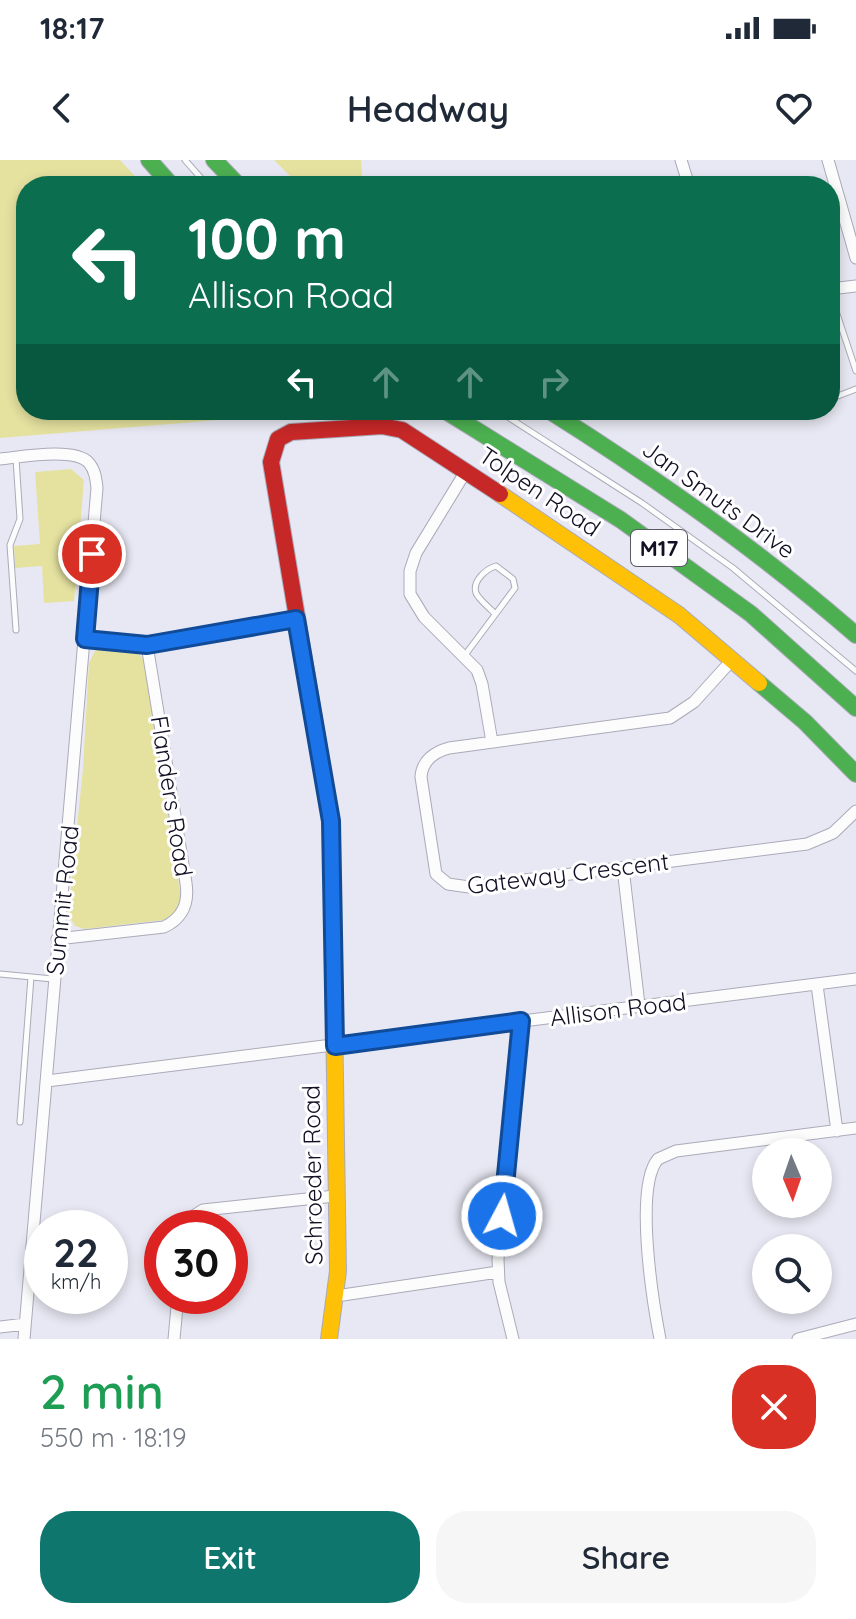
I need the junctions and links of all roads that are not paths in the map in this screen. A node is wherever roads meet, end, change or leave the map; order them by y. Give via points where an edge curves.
1 (149, 160) edge
2 (185, 160) edge
3 (214, 160) edge
4 (163, 176) edge
5 (199, 176) edge
6 (229, 176) edge
7 (840, 201) edge
8 (856, 256) edge
9 (840, 322) edge
10 (856, 371) edge
11 (460, 420) edge
12 (513, 420) edge
13 (563, 420) edge
14 (276, 440) joint
15 (16, 458) junction
16 (0, 459) edge
17 (466, 471) junction
18 (495, 614) junction
19 (296, 619) junction
20 (16, 630) dead end
21 (856, 635) edge
22 (85, 639) junction
23 (147, 645) junction
24 (465, 656) junction
25 (732, 660) junction
26 (856, 671) edge
27 (856, 708) edge
28 (492, 742) junction
29 (856, 774) edge
30 (856, 811) edge
31 (623, 868) junction
32 (57, 939) junction
33 (0, 974) edge
34 (31, 977) junction
35 (54, 979) junction
36 (856, 979) edge
37 (817, 985) junction
38 (639, 1005) junction
39 (521, 1021) junction
40 (335, 1046) junction
41 (47, 1081) junction
42 (20, 1122) dead end
43 (856, 1128) edge
44 (837, 1131) junction
45 (335, 1196) junction
46 (39, 1210) edge
47 (203, 1210) edge
48 (498, 1272) junction
49 (336, 1296) junction
50 (27, 1314) edge
51 (176, 1314) edge
52 (25, 1324) junction
53 (856, 1324) edge
54 (0, 1327) edge
55 (24, 1339) edge
56 (174, 1339) edge
57 (329, 1339) edge
58 (513, 1339) edge
59 (660, 1339) edge
60 (798, 1339) edge

1 - 4 street
2 - 5 lane
3 - 6 street
7 - 8 street
9 - 10 lane
11 - 27 street, M17 via 621,520 751,614
12 - 26 lane via 720,559
13 - 21 street, Jan Smuts Drive / M17 via 726,530
14 - 17 street, Tolpen Road via 291,432 388,426
14 - 19 street, Schroeder Road via 271,462
15 - 16 street
15 - 20 lane via 20,519 10,547
15 - 22 street, Summit Road via 77,455 95,473
17 - 24 street via 416,553 409,580 416,607
17 - 25 street, Tolpen Road via 679,615
18 - 18 lane via 516,585 496,566 476,587
18 - 24 lane
19 - 23 street
19 - 40 street, Schroeder Road via 331,821
22 - 23 street
22 - 32 street, Summit Road
23 - 32 street, Flanders Road via 186,904 164,927
24 - 28 street via 482,684
25 - 28 street, Gateway Crescent via 694,702 670,718
25 - 29 street, Tolpen Road
28 - 31 street, Gateway Crescent via 438,751 421,771 433,866 440,879 469,887
30 - 31 street, Gateway Crescent via 817,841
31 - 38 street
32 - 35 street, Summit Road
33 - 34 lane
34 - 35 lane
34 - 42 lane
35 - 41 street, Summit Road
36 - 37 street, Allison Road
37 - 38 street, Allison Road
37 - 44 street
38 - 39 street, Allison Road
39 - 40 street, Allison Road
39 - 48 street
40 - 41 street, Allison Road
40 - 45 street, Schroeder Road
41 - 46 street, Summit Road
43 - 44 street
44 - 59 street via 676,1151 654,1164 647,1245
45 - 47 street
45 - 49 street, Schroeder Road
48 - 49 street
48 - 58 street
49 - 57 street, Schroeder Road
50 - 52 street, Summit Road
51 - 56 street
52 - 54 street
52 - 55 street, Summit Road
53 - 60 street

